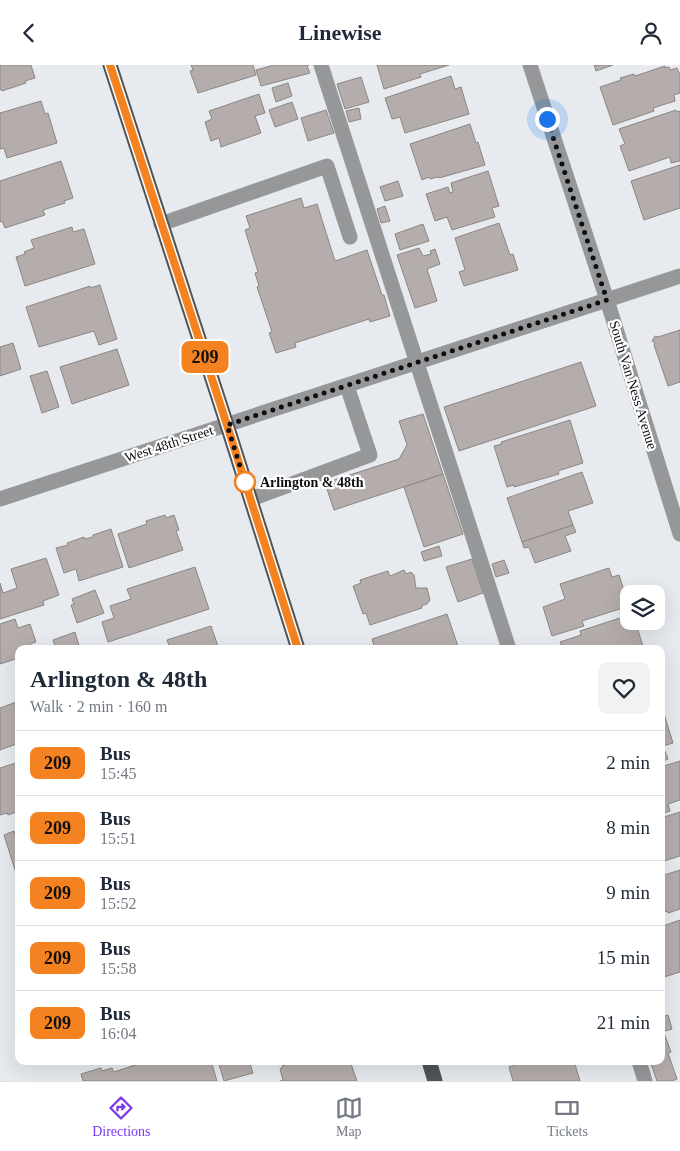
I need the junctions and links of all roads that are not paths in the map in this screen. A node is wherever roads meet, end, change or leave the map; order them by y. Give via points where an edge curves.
1 (110, 65) edge
2 (321, 65) edge
3 (530, 65) edge
4 (162, 224) junction
5 (350, 237) dead end
6 (680, 276) edge
7 (607, 300) junction
8 (418, 363) junction
9 (347, 386) junction
10 (227, 425) junction
11 (0, 499) edge
12 (250, 499) junction
13 (680, 534) edge
14 (297, 645) edge
15 (508, 645) edge
16 (430, 1065) edge
17 (640, 1065) edge
18 (435, 1081) edge
19 (645, 1081) edge

1 - 4 main road
2 - 8 street
3 - 7 street, South Van Ness Avenue
4 - 5 street via 327,165
4 - 10 main road
6 - 7 street, West 48th Street
7 - 8 street, West 48th Street
7 - 13 street, South Van Ness Avenue
8 - 9 street, West 48th Street
8 - 15 street
9 - 10 street, West 48th Street
9 - 12 street via 370,455
10 - 11 street, West 48th Street
10 - 12 main road
12 - 14 main road
16 - 18 main road
17 - 19 street

